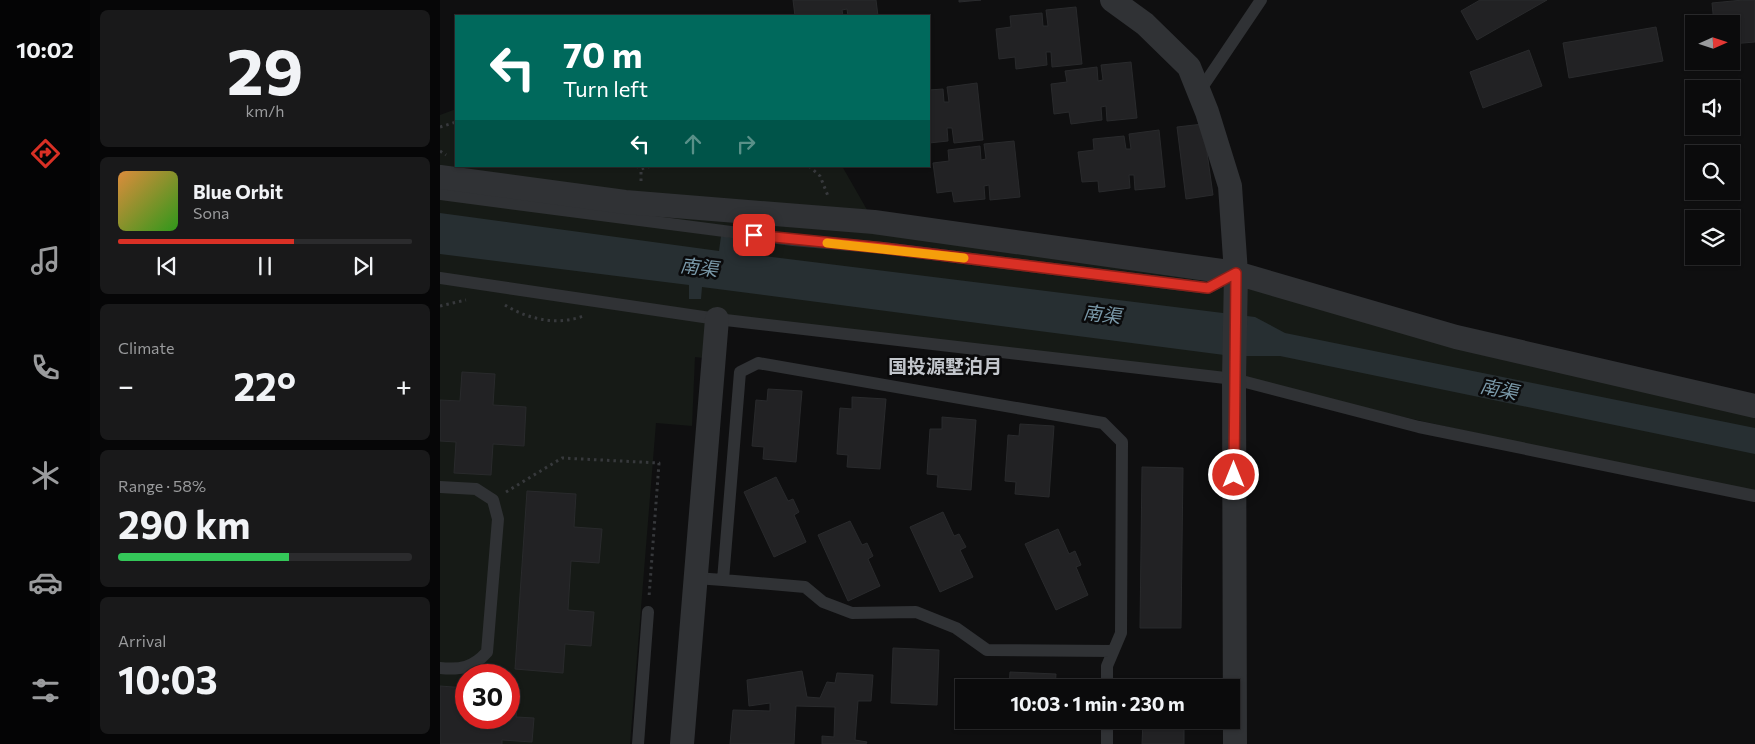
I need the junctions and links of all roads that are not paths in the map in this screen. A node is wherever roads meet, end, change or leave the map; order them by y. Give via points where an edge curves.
1 (1112, 0) edge
2 (1262, 0) edge
3 (1199, 92) junction
4 (440, 177) edge
5 (440, 194) edge
6 (1236, 273) junction
7 (440, 278) edge
8 (717, 319) junction
9 (1234, 379) junction
10 (1755, 406) edge
11 (440, 487) edge
12 (1755, 496) edge
13 (696, 578) junction
14 (723, 580) junction
15 (648, 612) road end
16 (1114, 651) junction
17 (440, 668) edge
18 (1107, 679) edge
19 (1107, 729) edge
20 (638, 744) edge
21 (682, 744) edge
22 (1107, 744) edge
23 (1235, 744) edge

1 - 3 street via 1145,24 1189,68
2 - 3 lane
3 - 6 street via 1230,186
4 - 6 street via 625,202 874,222
5 - 6 lane via 793,240 1208,288
6 - 9 street
6 - 10 street via 1456,338
7 - 8 lane
8 - 9 lane
8 - 13 street
9 - 12 lane via 1420,428
9 - 23 street
11 - 17 lane via 476,490 493,500 498,519 487,652 477,663 460,670
13 - 14 lane
13 - 21 street
14 - 16 lane via 805,587 823,602 852,613 916,612 956,628 987,650
14 - 16 lane via 740,372 758,363 1103,423 1122,442 1121,633
15 - 20 lane
16 - 18 lane via 1107,666
19 - 22 lane

